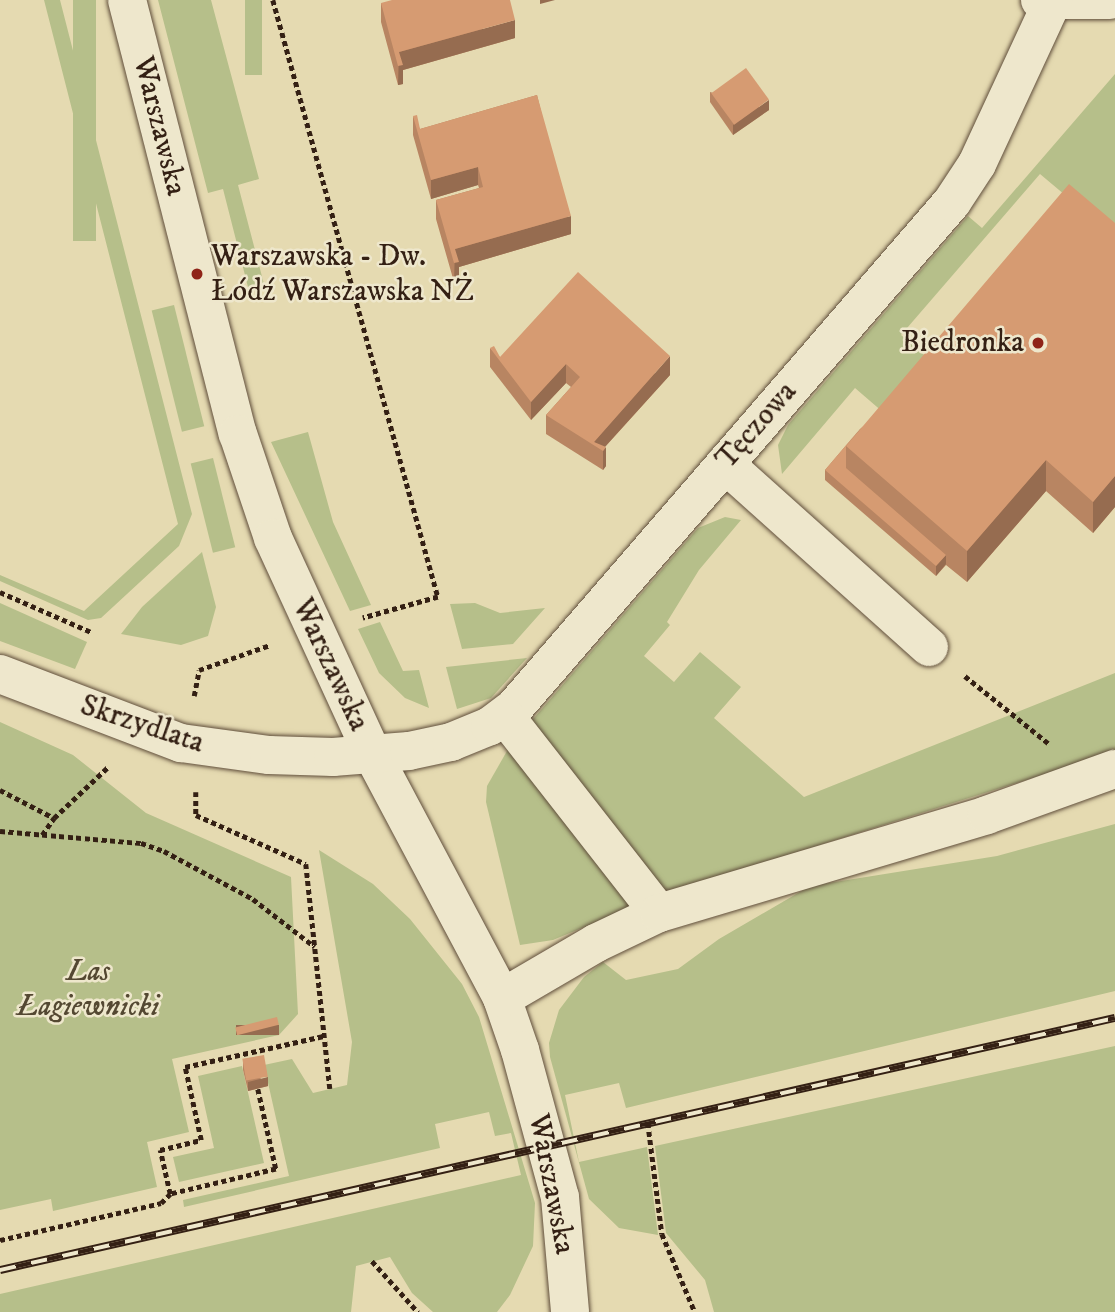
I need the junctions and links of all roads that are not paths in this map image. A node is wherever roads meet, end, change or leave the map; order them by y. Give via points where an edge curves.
1 (127, 0) edge
2 (1110, 0) edge
3 (1048, 1) edge
4 (725, 464) junction
5 (929, 647) road end
6 (0, 674) edge
7 (505, 716) junction
8 (373, 755) junction
9 (1103, 773) edge
10 (659, 913) junction
11 (502, 998) junction
12 (570, 1312) edge

1 - 8 street, Warszawska via 243,450 284,565
2 - 3 street
3 - 4 street, Tęczowa via 965,183
4 - 5 street
4 - 7 street, Tęczowa
6 - 8 street, Skrzydlata via 181,743 269,755
7 - 8 street, Tęczowa via 451,741
7 - 10 street
8 - 11 street, Warszawska
9 - 10 street via 987,815
10 - 11 street via 596,943
11 - 12 street, Warszawska via 560,1197

